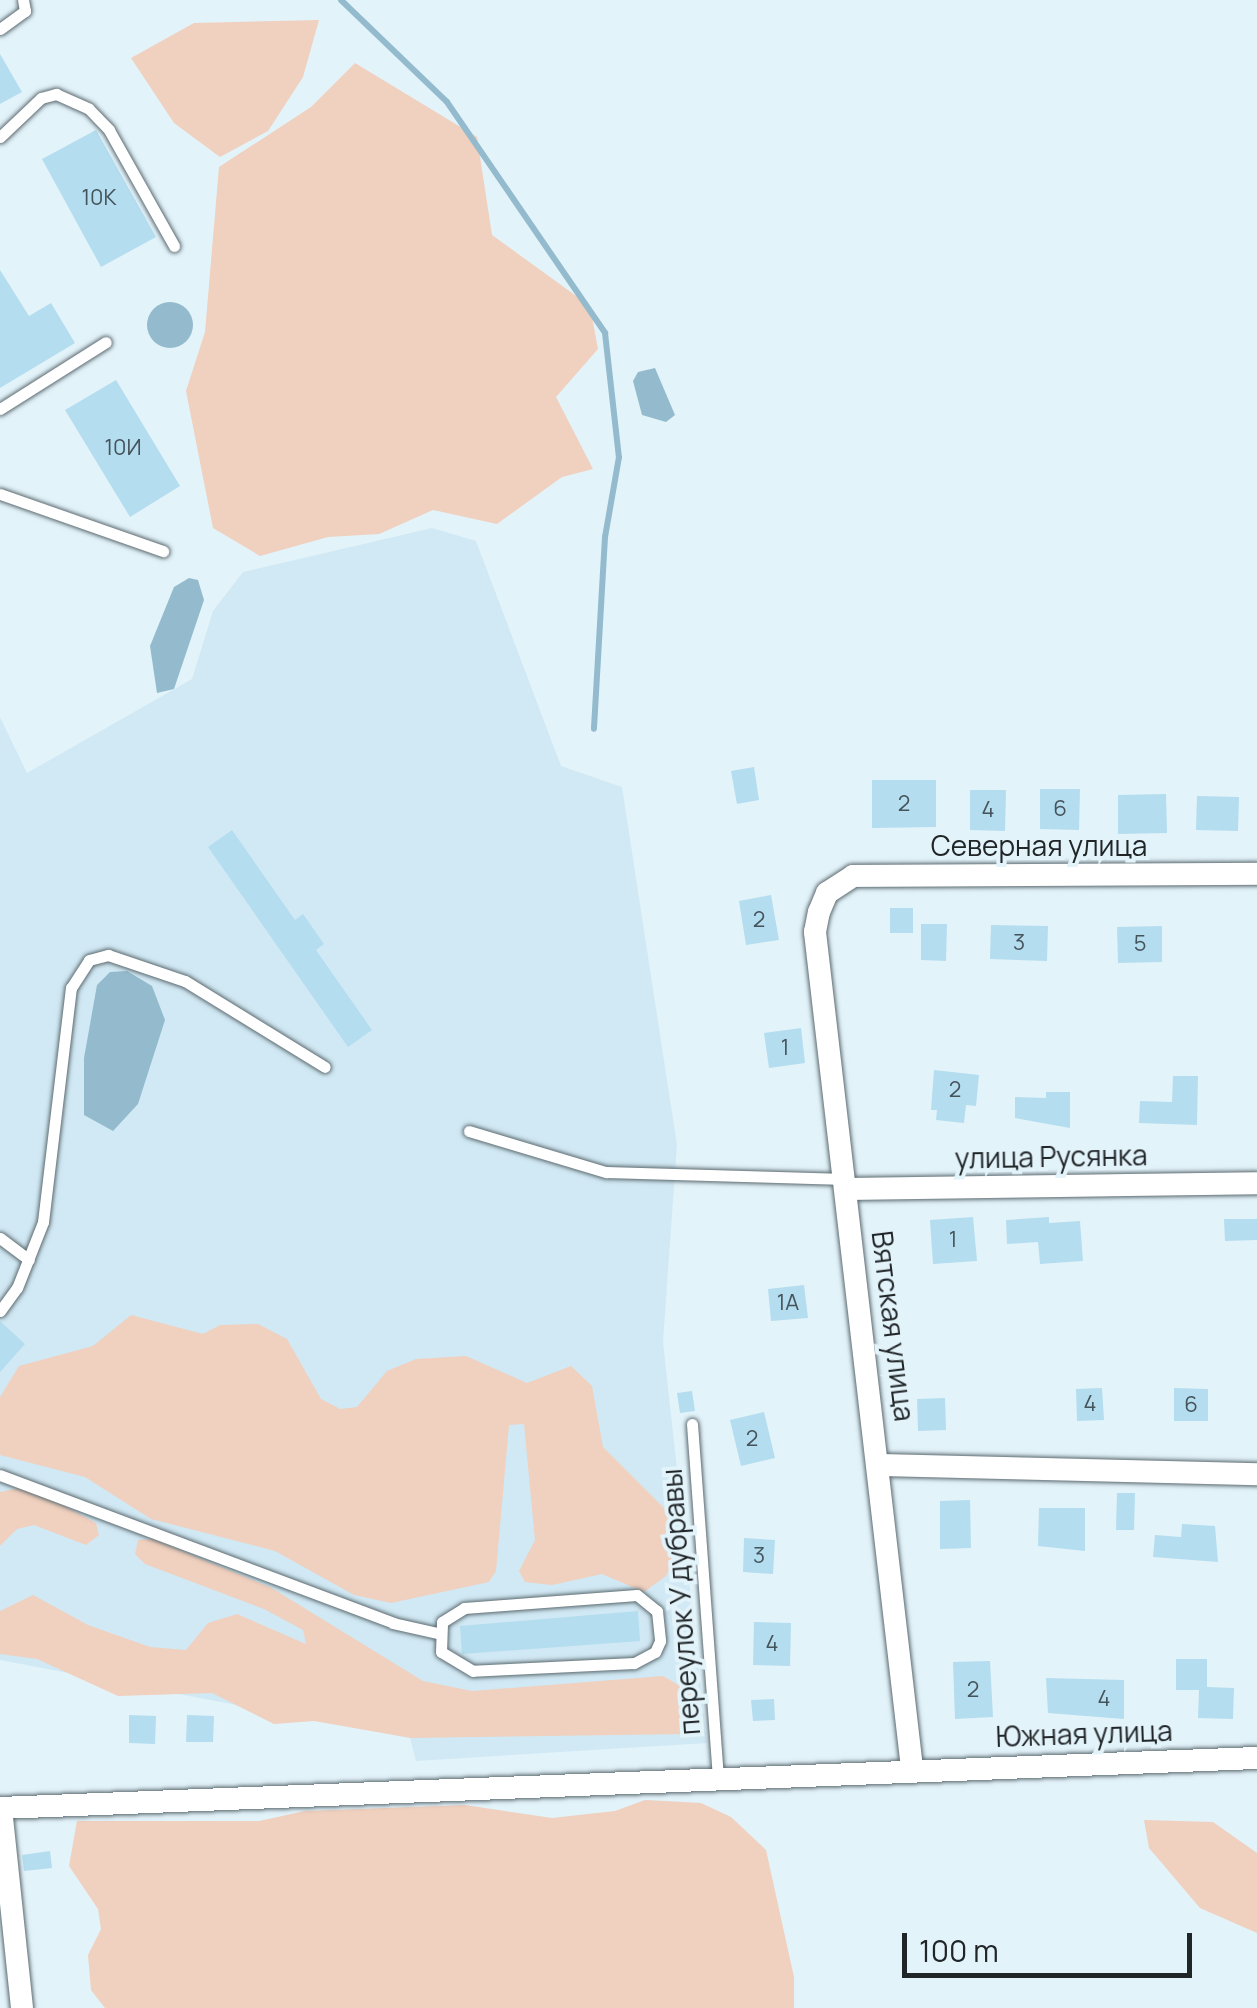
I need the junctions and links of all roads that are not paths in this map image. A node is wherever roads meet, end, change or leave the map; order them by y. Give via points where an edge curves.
1 (24, 0) edge
2 (0, 29) edge
3 (0, 137) edge
4 (174, 246) dead end
5 (106, 342) dead end
6 (0, 409) edge
7 (0, 494) edge
8 (163, 551) dead end
9 (1257, 874) edge
10 (827, 893) joint
11 (325, 1067) dead end
12 (468, 1131) dead end
13 (1257, 1182) edge
14 (846, 1184) junction
15 (0, 1238) edge
16 (29, 1260) junction
17 (0, 1310) edge
18 (692, 1424) dead end
19 (882, 1464) junction
20 (1257, 1474) edge
21 (0, 1475) edge
22 (438, 1633) junction
23 (1257, 1758) edge
24 (912, 1768) junction
25 (718, 1777) junction
26 (1, 1808) edge
27 (22, 2008) edge

1 - 2 lane via 25,11
3 - 4 lane via 41,98 56,94 90,109 109,130
5 - 6 lane
7 - 8 lane
9 - 10 street, Северная улица via 854,876
10 - 14 street, Вятская улица via 815,932
11 - 16 lane via 184,981 108,955 89,960 71,988 43,1222
12 - 14 lane via 606,1172
13 - 14 street, улица Русянка
14 - 19 street, Вятская улица
15 - 16 lane
16 - 17 lane
18 - 25 lane, переулок У дубравы
19 - 20 street
19 - 24 street, Вятская улица
21 - 22 lane via 394,1623
22 - 22 lane via 450,1663 473,1672 634,1663 656,1652 660,1641 657,1611 636,1595 464,1608 442,1622
23 - 24 street, Южная улица
24 - 25 street, Южная улица
25 - 26 street, Южная улица
26 - 27 street

